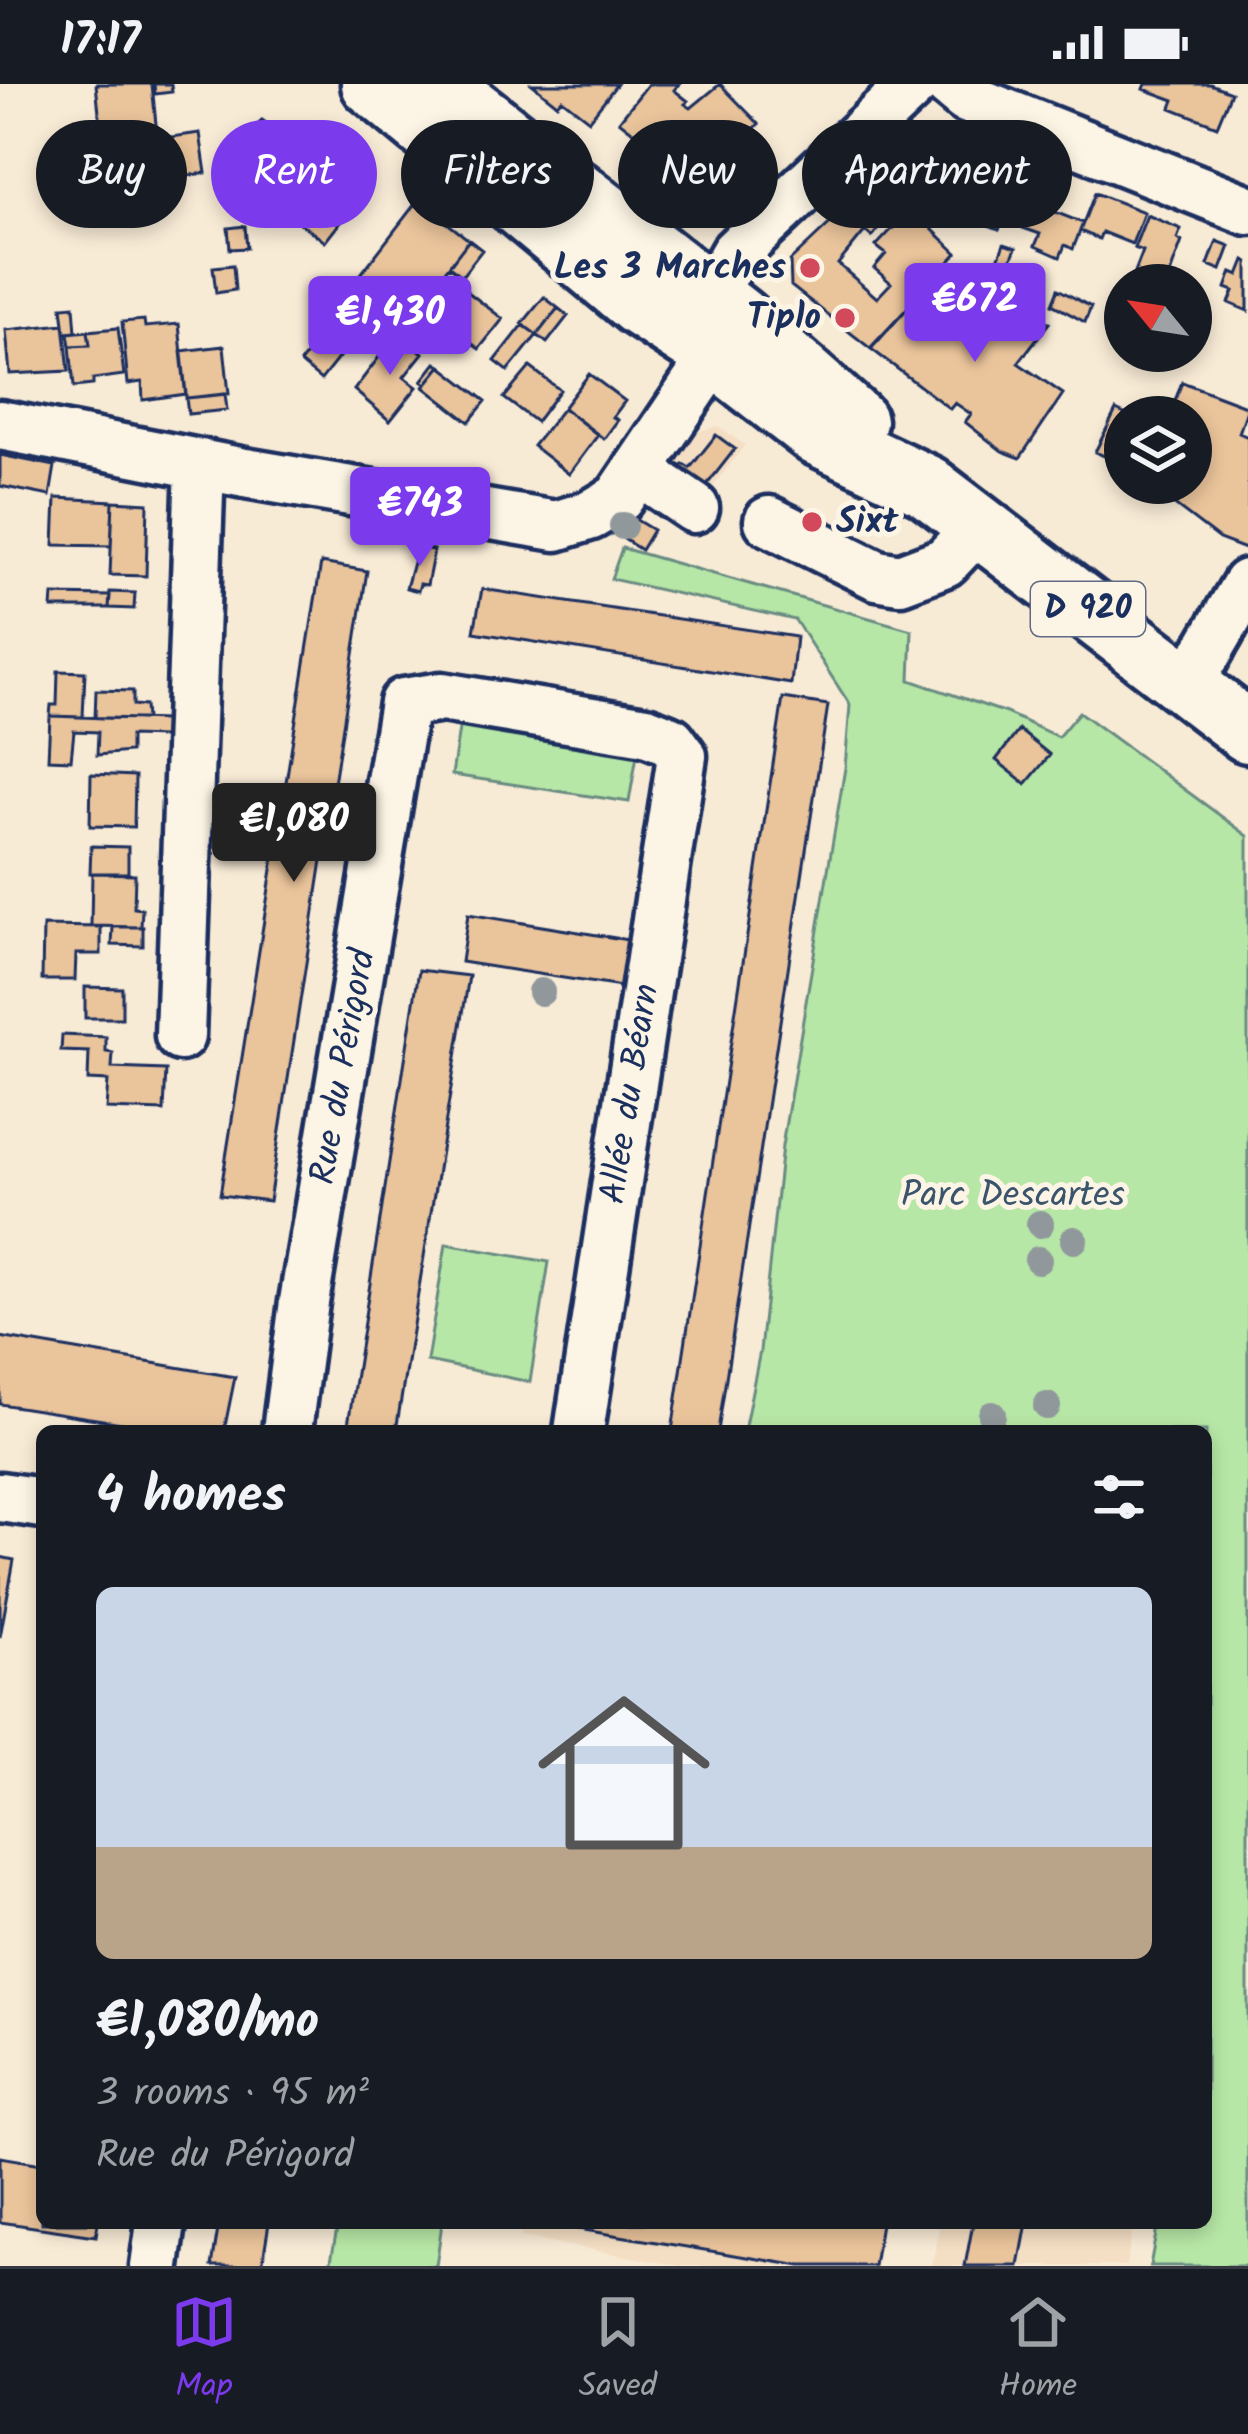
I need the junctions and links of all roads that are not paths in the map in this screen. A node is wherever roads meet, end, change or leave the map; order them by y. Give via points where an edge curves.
1 (372, 84) edge
2 (440, 84) edge
3 (914, 84) edge
4 (949, 84) edge
5 (1248, 210) edge
6 (712, 326) junction
7 (0, 425) edge
8 (200, 464) junction
9 (638, 470) junction
10 (694, 508) dead end
11 (769, 521) dead end
12 (979, 526) junction
13 (1247, 584) edge
14 (1188, 686) junction
15 (404, 703) joint
16 (1248, 732) edge
17 (180, 1036) dead end
18 (287, 1425) edge
19 (580, 1425) edge
20 (0, 1497) edge
21 (36, 1502) edge
22 (160, 2229) edge
23 (155, 2266) edge

1 - 6 main road via 524,209
2 - 6 main road, D 920
3 - 6 street via 735,253
4 - 5 street via 966,98
6 - 9 street
6 - 12 main road, D 920
7 - 8 street
8 - 9 street via 556,526 619,498
8 - 17 street
9 - 10 street
11 - 12 street via 900,579 945,562
12 - 14 main road, D 920
13 - 14 street
14 - 16 main road, D 920
15 - 18 street, Rue du Périgord
15 - 19 street, Allée du Béarn via 442,697 646,731 671,741 682,757
20 - 21 street
22 - 23 street

